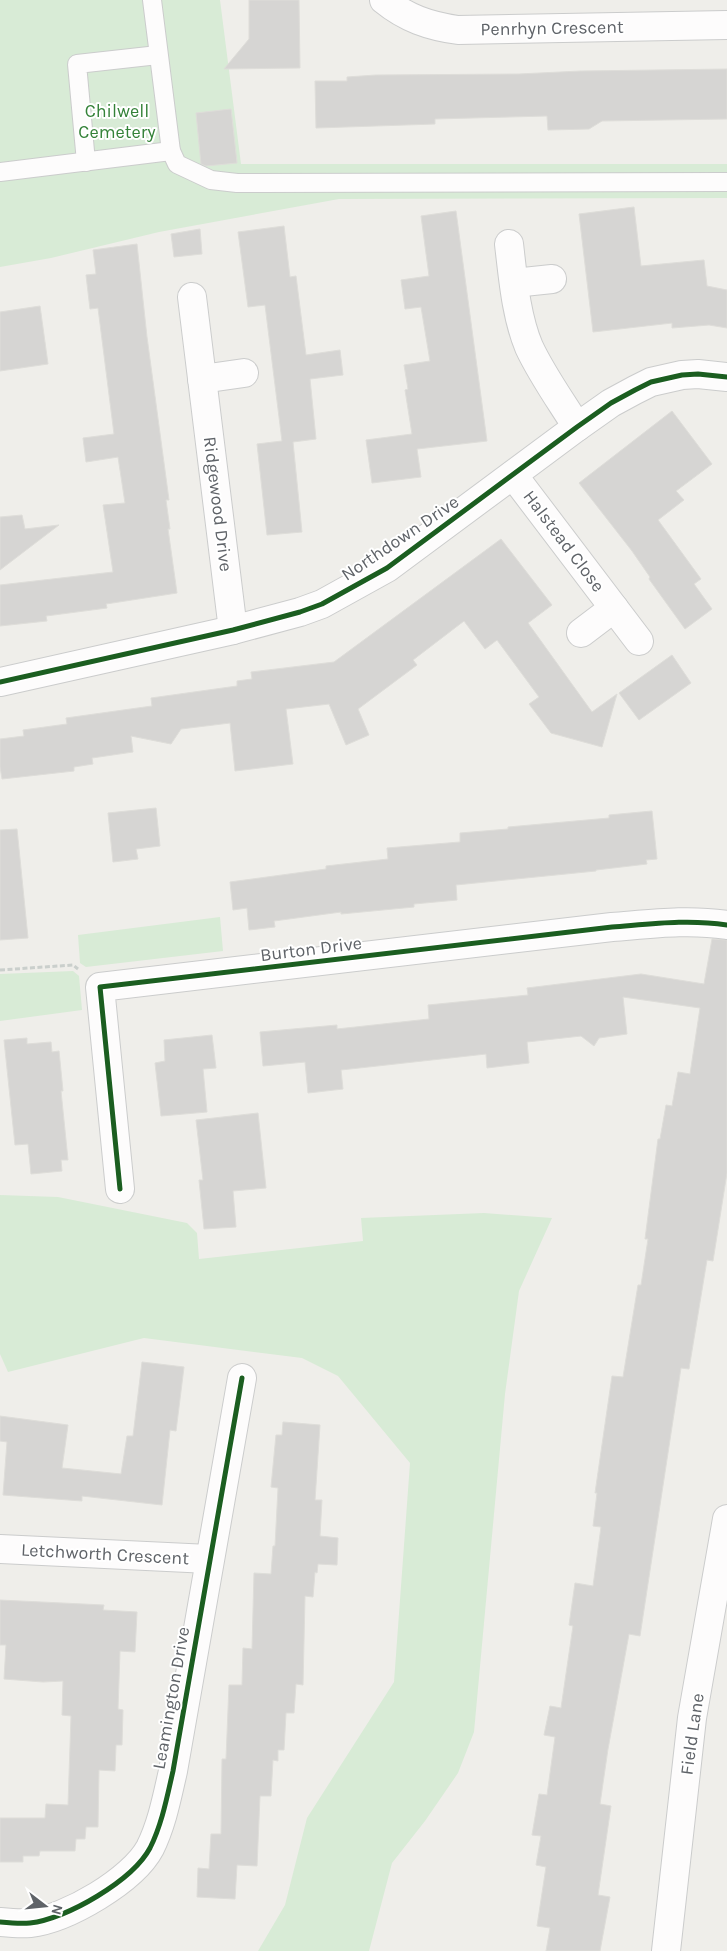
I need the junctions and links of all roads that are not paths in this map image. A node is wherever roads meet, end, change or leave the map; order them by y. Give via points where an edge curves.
1 (152, 0) edge
2 (384, 0) edge
3 (727, 24) edge
4 (158, 54) junction
5 (171, 151) junction
6 (86, 162) junction
7 (0, 172) edge
8 (727, 182) edge
9 (509, 244) dead end
10 (552, 279) dead end
11 (514, 283) junction
12 (192, 297) dead end
13 (244, 374) dead end
14 (727, 377) edge
15 (202, 379) junction
16 (577, 427) junction
17 (513, 475) junction
18 (614, 608) junction
19 (233, 630) junction
20 (581, 633) dead end
21 (639, 641) dead end
22 (0, 682) edge
23 (727, 925) edge
24 (120, 1189) dead end
25 (242, 1378) dead end
26 (727, 1519) edge
27 (0, 1549) edge
28 (209, 1560) junction
29 (0, 1922) edge
30 (666, 1951) edge

1 - 4 lane
2 - 3 street, Penrhyn Crescent via 420,22 458,30
4 - 5 lane
4 - 6 lane via 77,64
5 - 6 lane
5 - 8 lane via 177,164 211,180 237,183
6 - 7 lane
9 - 11 street
10 - 11 street
11 - 16 street via 529,346
12 - 15 street, Ridgewood Drive
13 - 15 street
14 - 16 street, Northdown Drive via 682,375 651,382 611,403
15 - 19 street, Ridgewood Drive
16 - 17 street, Northdown Drive
17 - 18 street, Halstead Close
17 - 19 street, Northdown Drive via 386,568 340,595 300,612
18 - 20 street, Halstead Close
18 - 21 street, Halstead Close
19 - 22 street, Northdown Drive
23 - 24 street, Burton Drive via 678,921 612,927 100,987
25 - 28 street, Leamington Drive
26 - 30 street, Field Lane via 692,1718
27 - 28 street, Letchworth Crescent
28 - 29 street, Leamington Drive via 173,1771 161,1820 150,1848 134,1869 77,1907 31,1923

